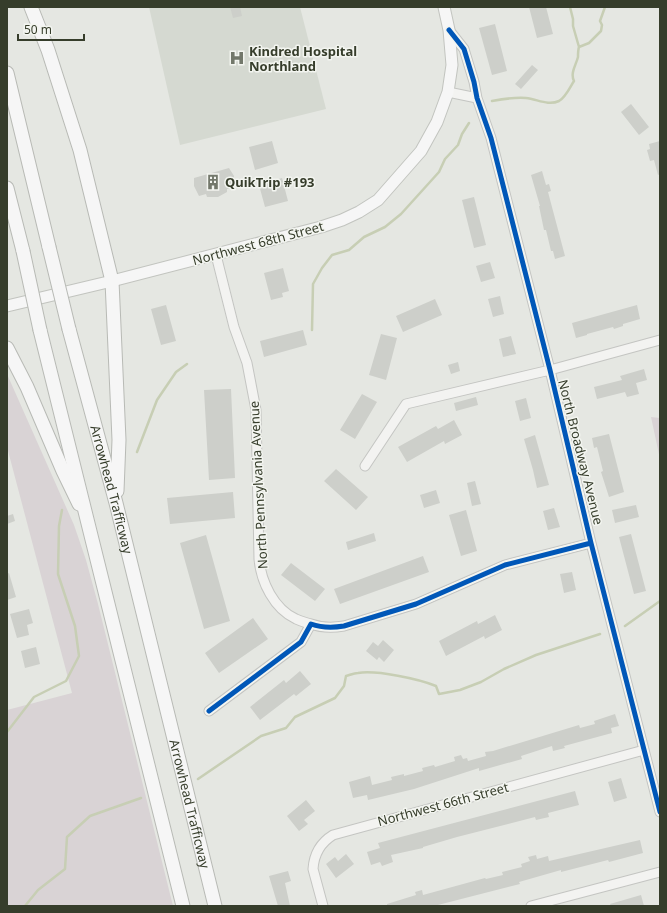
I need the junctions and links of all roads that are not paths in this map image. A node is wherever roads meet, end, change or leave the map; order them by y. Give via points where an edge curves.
1 (31, 7) edge
2 (444, 7) edge
3 (449, 30) junction
4 (7, 73) edge
5 (448, 92) junction
6 (477, 98) junction
7 (7, 188) edge
8 (216, 255) junction
9 (112, 281) junction
10 (7, 306) edge
11 (660, 340) edge
12 (7, 348) edge
13 (550, 370) junction
14 (365, 466) dead end
15 (116, 503) junction
16 (91, 529) junction
17 (591, 543) junction
18 (312, 624) junction
19 (209, 711) dead end
20 (644, 750) junction
21 (660, 812) edge
22 (660, 872) edge
23 (183, 906) edge
24 (215, 906) edge
25 (323, 906) edge
26 (530, 906) edge

1 - 9 highway via 48,50 80,150
2 - 3 main road
3 - 5 main road via 452,65
3 - 6 street, North Broadway Avenue via 464,48
4 - 15 highway, Arrowhead Trafficway, bridge via 69,329
5 - 6 street
5 - 8 main road, Northwest 68th Street via 437,122 421,151 378,200 359,212 328,225
6 - 13 street, North Broadway Avenue via 491,138
7 - 16 highway, bridge
8 - 9 main road, Northwest 68th Street
8 - 18 street, North Pennsylvania Avenue via 234,327 252,381 256,410 259,559 263,578 280,606 295,619
9 - 10 main road, Northwest 68th Street
9 - 15 highway via 119,440
11 - 13 street
12 - 16 highway
13 - 14 street via 406,404
13 - 17 street, North Broadway Avenue
15 - 24 highway, Arrowhead Trafficway
16 - 23 highway
17 - 18 street, North Pennsylvania Avenue via 505,565 416,604 344,626 331,628
17 - 20 street, North Broadway Avenue
18 - 19 street via 301,642
20 - 21 street, North Broadway Avenue
20 - 25 street, Northwest 66th Street via 339,832 322,844 315,857 313,869
22 - 26 street

